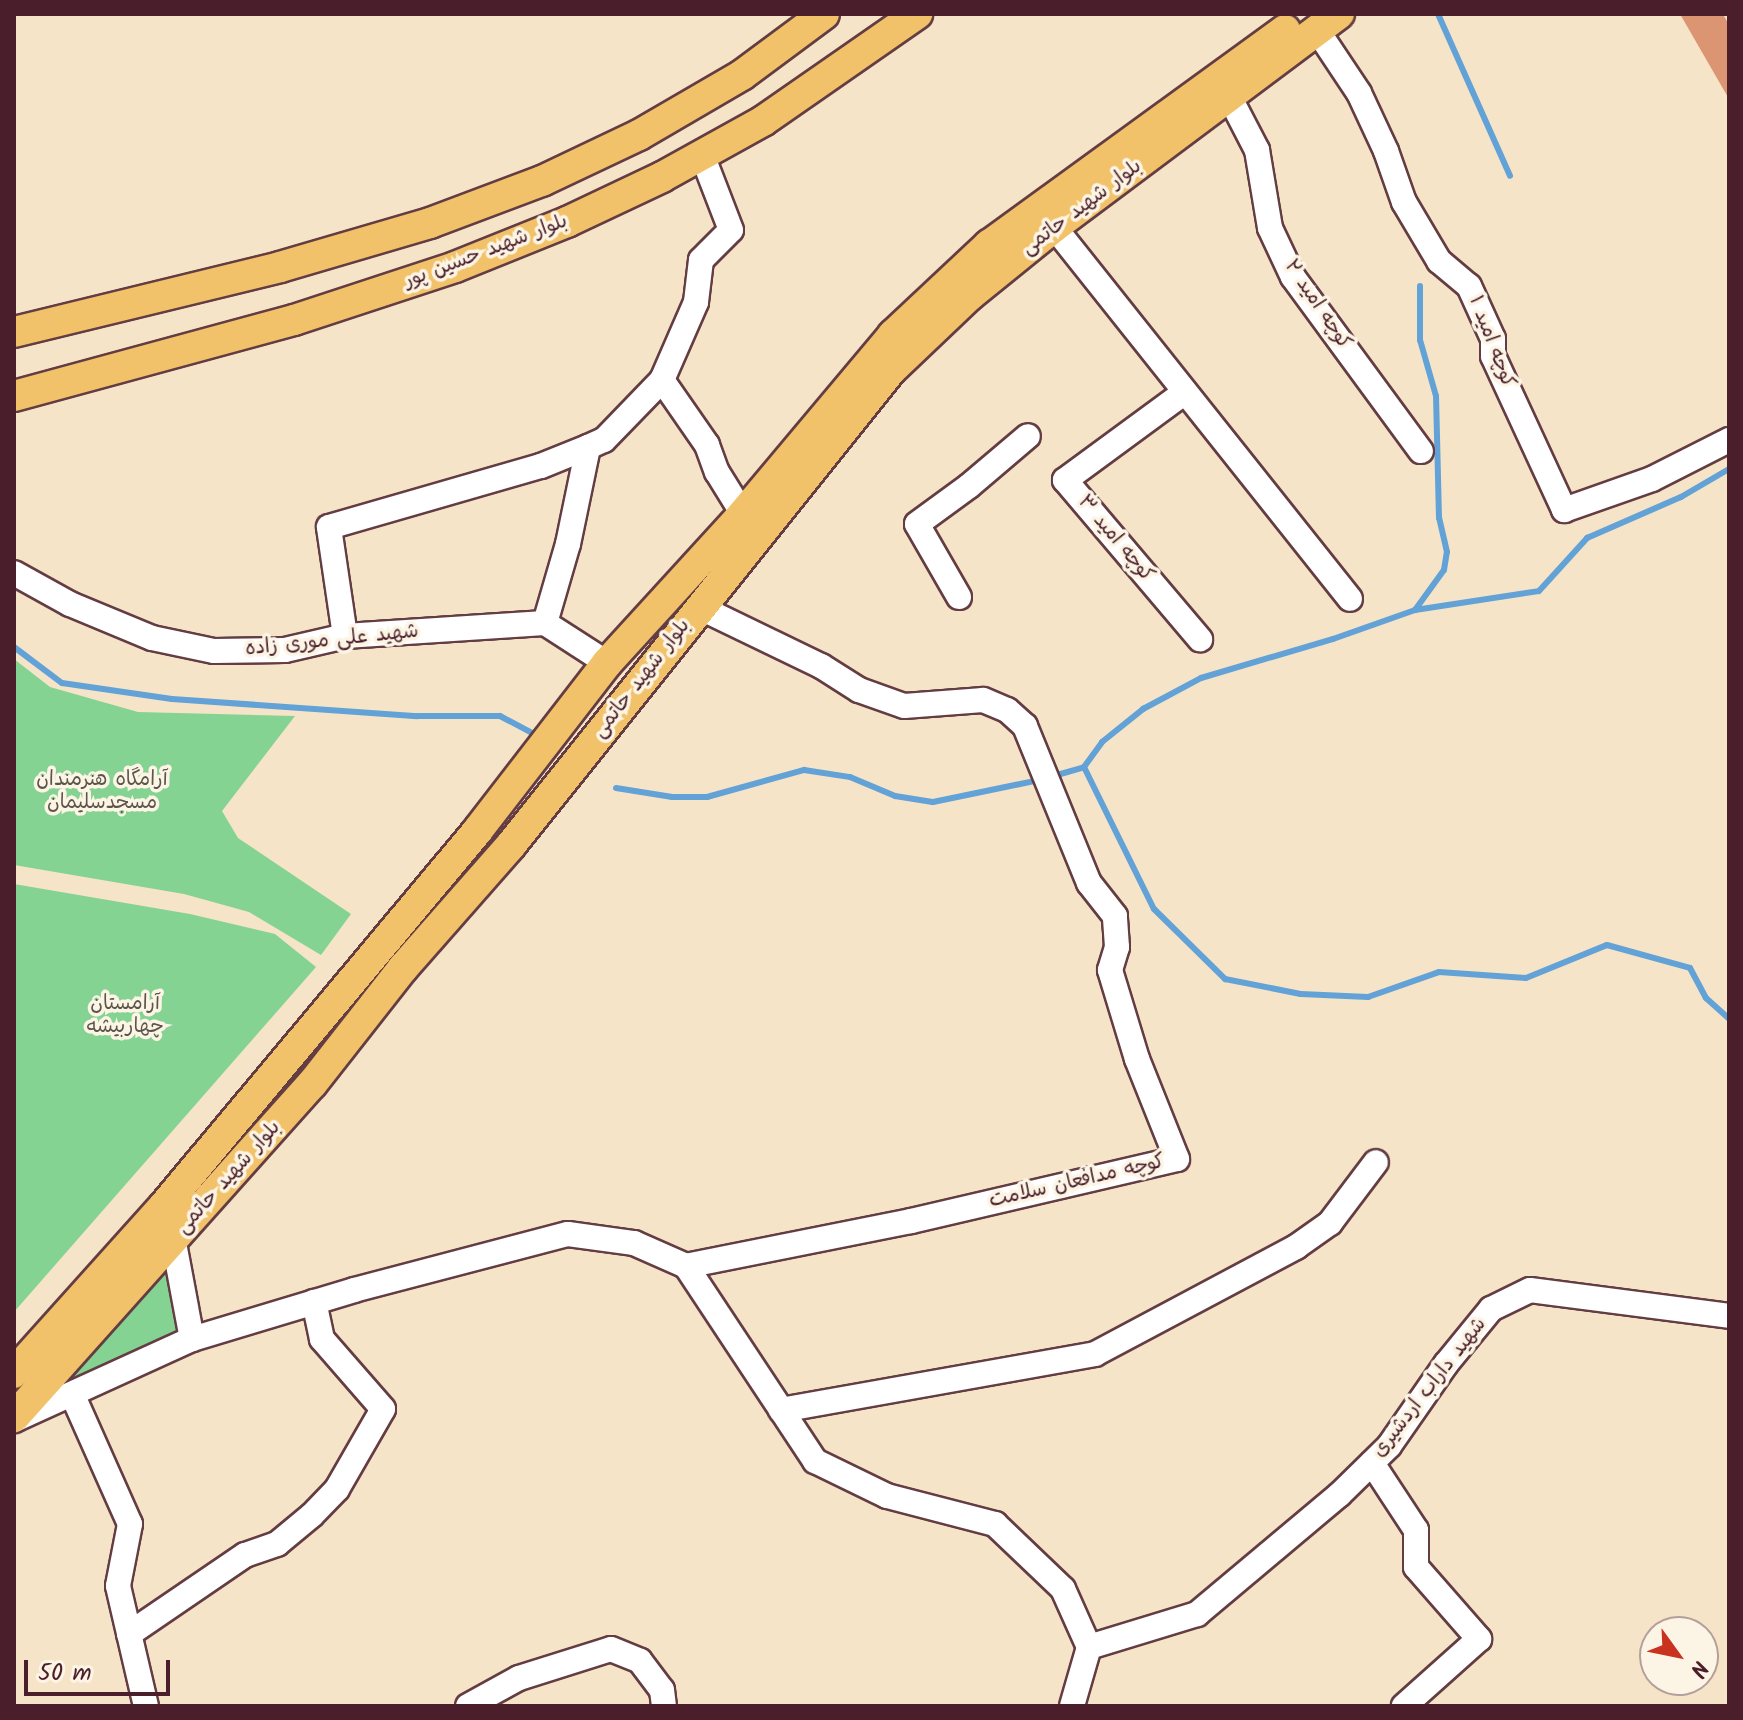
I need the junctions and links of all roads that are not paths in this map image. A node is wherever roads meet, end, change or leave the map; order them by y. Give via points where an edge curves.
1 (824, 14) edge
2 (917, 14) edge
3 (1321, 19) edge
4 (1230, 98) junction
5 (702, 155) junction
6 (1046, 218) junction
7 (14, 332) edge
8 (662, 380) junction
9 (1185, 392) junction
10 (14, 396) edge
11 (1028, 436) dead end
12 (1729, 440) edge
13 (588, 447) junction
14 (1421, 451) dead end
15 (743, 514) junction
16 (14, 573) edge
17 (959, 597) dead end
18 (1350, 599) dead end
19 (699, 607) junction
20 (545, 623) junction
21 (345, 636) junction
22 (1200, 639) dead end
23 (607, 663) junction
24 (1376, 1162) dead end
25 (163, 1207) junction
26 (175, 1238) junction
27 (686, 1266) junction
28 (314, 1302) junction
29 (1729, 1316) edge
30 (192, 1339) junction
31 (14, 1373) edge
32 (73, 1396) junction
33 (781, 1410) junction
34 (14, 1419) edge
35 (1372, 1463) junction
36 (129, 1634) junction
37 (1089, 1647) junction
38 (146, 1706) edge
39 (468, 1706) edge
40 (664, 1706) edge
41 (1072, 1706) edge
42 (1404, 1706) edge

1 - 7 main road via 742,75 639,135 542,181 430,223 280,267
2 - 5 main road, بلوار شهيد حسین پور via 763,121
3 - 4 main road, بلوار شهید حاتمی
3 - 6 main road, بلوار شهید حاتمی
3 - 12 street, کوچه امید ۱ via 1386,151 1404,202 1439,261 1469,286 1493,339 1493,356 1564,510 1652,479
4 - 6 main road, بلوار شهید حاتمی
4 - 14 street, کوچه امید ۲ via 1257,150 1270,228 1293,277
5 - 8 street via 731,230 701,260 696,302
5 - 10 main road, بلوار شهيد حسین پور via 567,222 455,267 294,320
6 - 9 street
6 - 15 main road, بلوار شهید حاتمی via 989,245 893,335
6 - 19 main road, بلوار شهید حاتمی via 891,370
8 - 13 street via 604,440
8 - 15 street via 707,445
9 - 18 street
9 - 22 street, کوچه امید ۳ via 1065,480
11 - 17 street via 917,524
13 - 20 street
13 - 21 street via 329,527
15 - 23 main road, بلوار شهید حاتمی
16 - 21 street, شهید علی موری زاده via 70,604 152,638 214,651 285,650
19 - 26 main road, بلوار شهید حاتمی via 511,845 403,968 312,1084
19 - 27 street, کوچه مدافعان سلامت via 859,690 904,706 983,700 1007,710 1025,726 1089,883 1115,916 1117,947 1110,970 1137,1059 1177,1159
20 - 21 street, شهید علی موری زاده
20 - 23 street
23 - 25 main road, بلوار شهید حاتمی via 478,830
24 - 33 street via 1330,1223 1296,1247 1095,1354
25 - 26 street
25 - 31 main road, بلوار شهید حاتمی
26 - 30 street
26 - 34 main road, بلوار شهید حاتمی
27 - 28 street via 634,1243 568,1234
27 - 33 street
28 - 30 street
28 - 36 street via 322,1339 383,1409 337,1489 312,1515 277,1544 245,1555
29 - 35 street, شهید داراب اردشیری via 1530,1290 1491,1309
30 - 32 street
32 - 34 street
32 - 36 street via 130,1524 118,1586
33 - 37 street via 815,1461 863,1487 995,1524 1063,1589
35 - 37 street, شهید داراب اردشیری via 1197,1614
35 - 42 street via 1416,1530 1416,1567 1479,1639
36 - 38 street
37 - 41 street
39 - 40 street via 519,1678 611,1649 640,1661 662,1690

